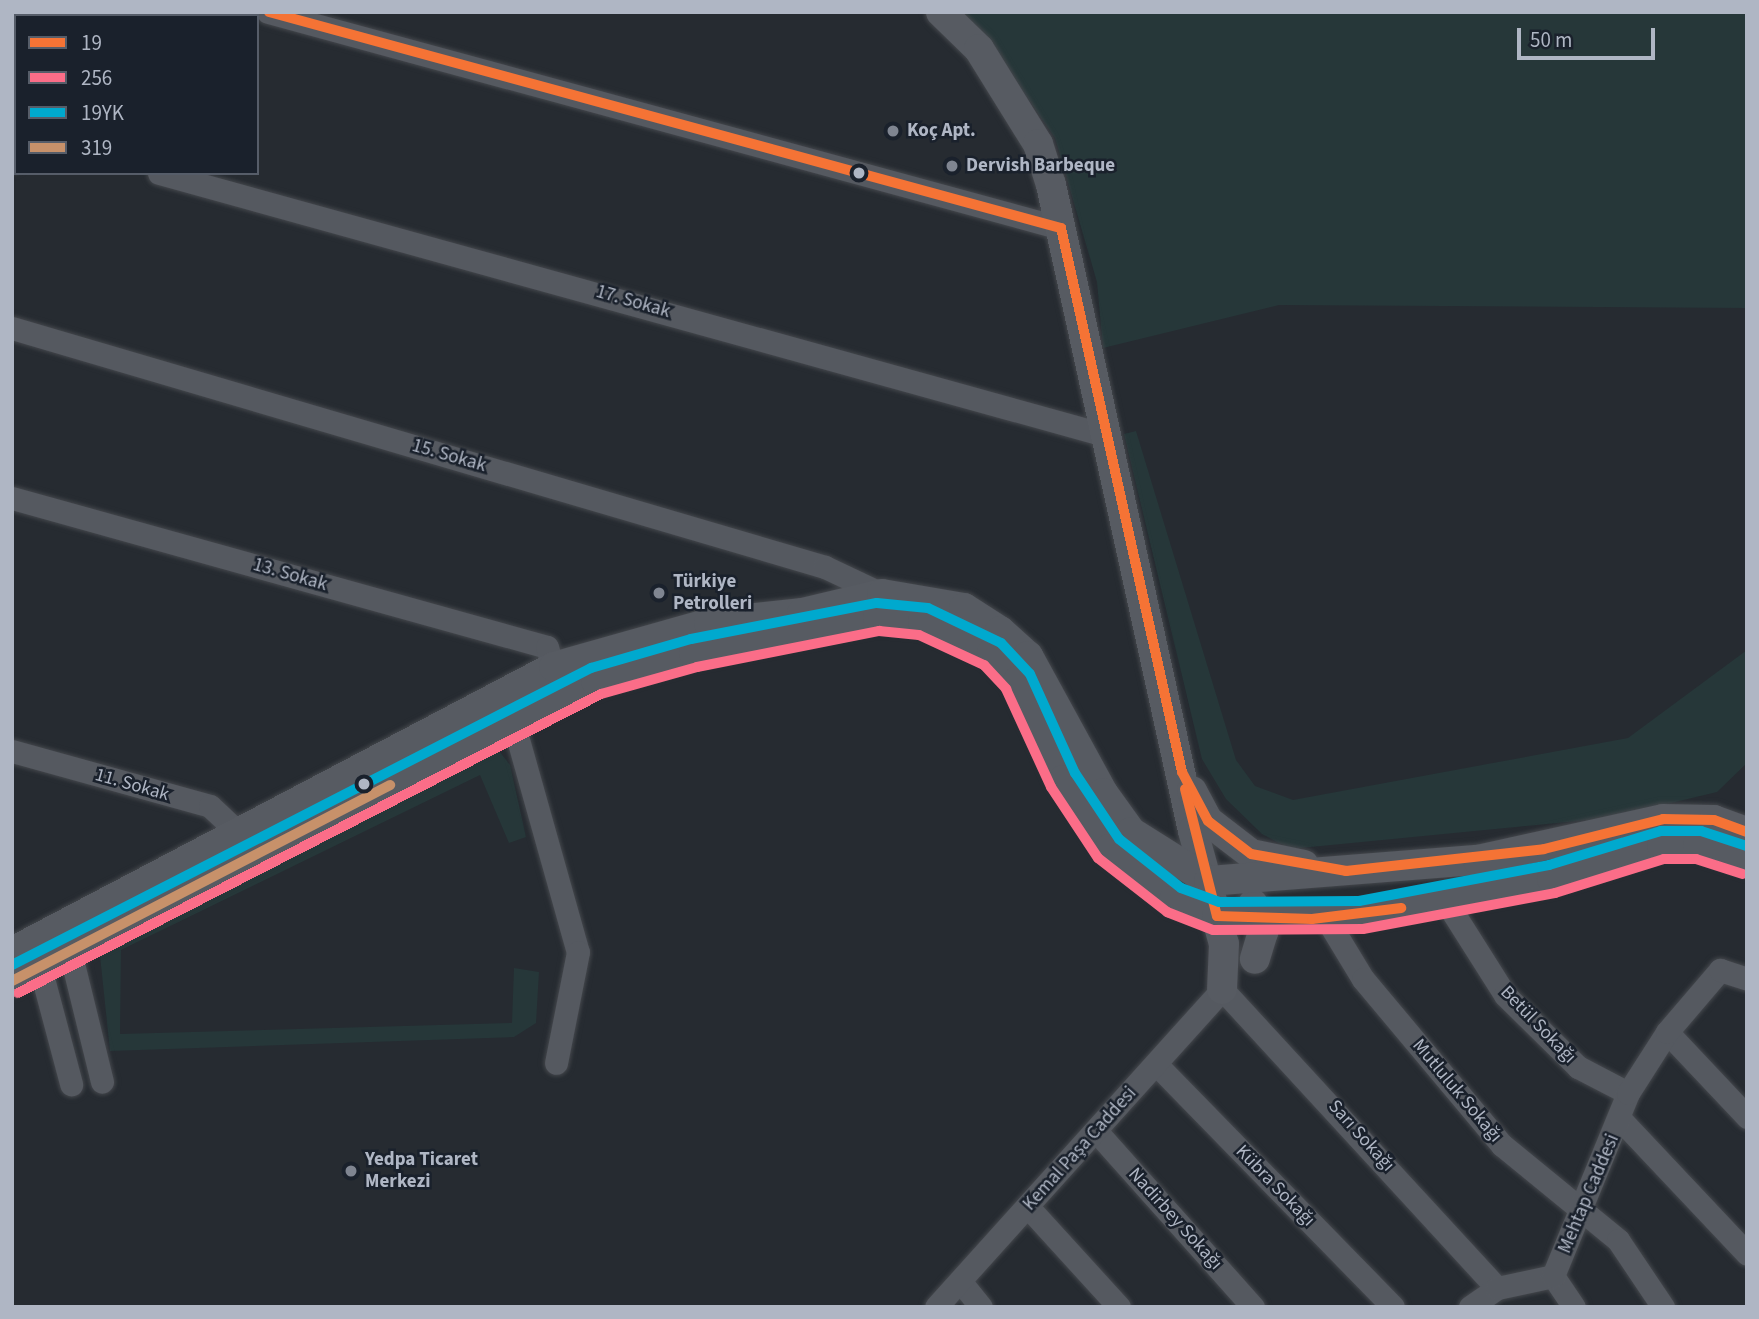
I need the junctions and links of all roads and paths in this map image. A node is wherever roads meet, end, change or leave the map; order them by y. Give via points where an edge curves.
1 (268, 12) edge
2 (941, 12) edge
3 (166, 175) edge
4 (1061, 228) junction
5 (12, 328) edge
6 (1105, 435) junction
7 (12, 498) edge
8 (882, 594) junction
9 (554, 667) junction
10 (560, 701) junction
11 (514, 725) junction
12 (12, 751) edge
13 (385, 772) junction
14 (1201, 826) junction
15 (1747, 832) edge
16 (242, 836) junction
17 (1747, 861) edge
18 (1175, 863) junction
19 (1346, 871) junction
20 (1209, 881) junction
21 (1240, 882) junction
22 (1445, 900) junction
23 (1217, 916) junction
24 (1261, 919) junction
25 (1319, 919) junction
26 (67, 939) junction
27 (28, 954) edge
28 (1255, 959) junction
29 (1747, 979) edge
30 (12, 981) edge
31 (1222, 989) junction
32 (1667, 1032) junction
33 (556, 1063) dead end
34 (1156, 1064) junction
35 (102, 1082) dead end
36 (71, 1084) dead end
37 (1628, 1093) junction
38 (1747, 1117) edge
39 (1620, 1119) junction
40 (1096, 1131) junction
41 (1028, 1207) junction
42 (1583, 1207) junction
43 (1747, 1254) edge
44 (1553, 1276) junction
45 (960, 1281) junction
46 (1497, 1288) junction
47 (936, 1307) edge
48 (981, 1307) edge
49 (1119, 1307) edge
50 (1253, 1307) edge
51 (1393, 1307) edge
52 (1470, 1307) edge
53 (1574, 1307) edge
54 (1663, 1307) edge

1 - 4 street
2 - 4 main road via 979,49 1038,144
3 - 6 street, 17. Sokak
4 - 6 main road
5 - 8 street, 15. Sokak via 825,567
6 - 14 main road via 1182,772
7 - 9 street, 13. Sokak via 547,647
8 - 9 main road via 802,613 709,623
8 - 18 main road via 924,596 964,608 1028,656 1102,793 1131,832
9 - 10 street
9 - 13 main road
10 - 11 main road
10 - 23 main road via 596,681 694,653 878,617 923,621 992,653 1018,681 1063,780 1109,849 1174,900
11 - 13 main road
11 - 33 street via 578,951
12 - 16 street, 11. Sokak via 210,806
13 - 16 main road
13 - 26 main road
14 - 18 main road
14 - 19 main road via 1251,854
14 - 20 main road
14 - 21 main road
15 - 19 main road via 1714,820 1663,819 1544,849
16 - 26 main road
17 - 22 main road via 1709,848 1662,845 1552,878
18 - 20 main road
19 - 21 main road
20 - 21 main road
20 - 23 main road
21 - 24 main road
22 - 25 main road
22 - 37 street, Betül Sokağı via 1505,995 1578,1067
23 - 24 main road
23 - 31 main road via 1224,944
24 - 25 main road
24 - 28 main road
25 - 28 main road
25 - 42 street, Mutluluk Sokağı via 1363,979 1502,1145
26 - 27 main road
26 - 35 street
27 - 30 main road
27 - 36 street
28 - 31 main road
29 - 32 street, Mehtap Caddesi via 1720,970
31 - 34 street, Kemal Paşa Caddesi
31 - 46 street, Sarı Sokağı
32 - 37 street, Mehtap Caddesi
32 - 38 street
34 - 40 street, Kemal Paşa Caddesi
34 - 51 street, Kübra Sokağı
37 - 39 street, Mehtap Caddesi
39 - 42 street, Mehtap Caddesi
39 - 43 street
40 - 41 street, Kemal Paşa Caddesi
40 - 50 street, Nadirbey Sokağı
41 - 45 street, Kemal Paşa Caddesi
41 - 49 street
42 - 44 street, Mehtap Caddesi
42 - 54 street, Mutluluk Sokağı via 1618,1240
44 - 46 street, Mehtap Caddesi
44 - 53 street
45 - 47 street, Kemal Paşa Caddesi
45 - 48 street
46 - 52 street, Mehtap Caddesi

